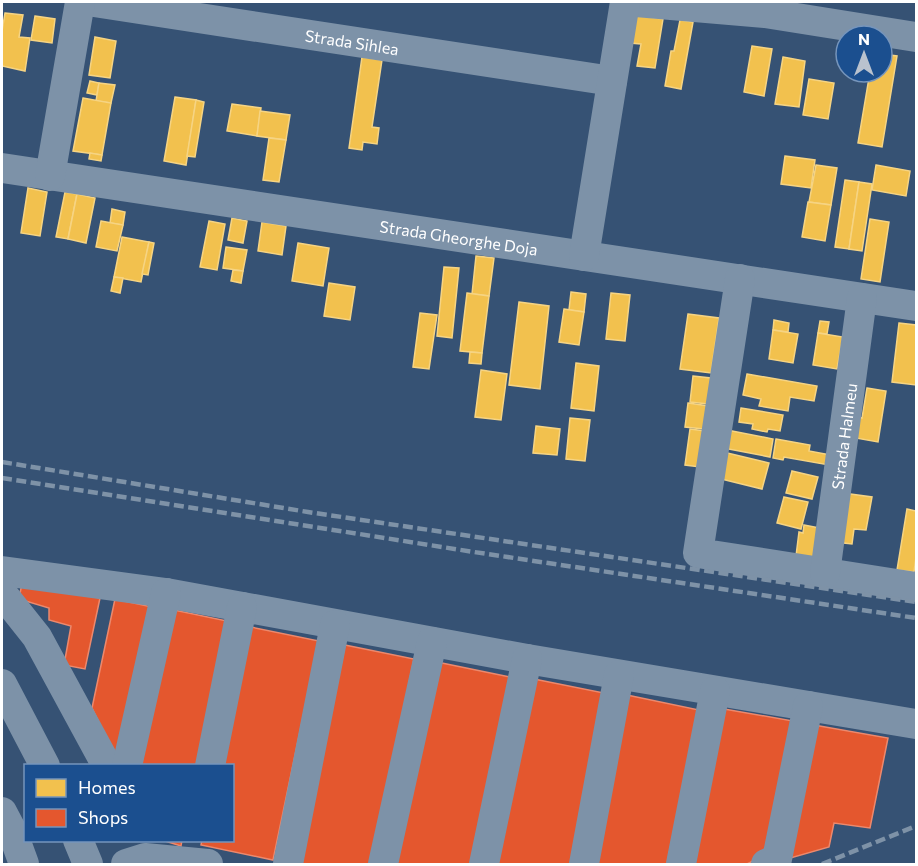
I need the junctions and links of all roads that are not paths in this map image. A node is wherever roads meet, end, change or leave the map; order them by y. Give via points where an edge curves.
1 (80, 2) edge
2 (94, 2) edge
3 (626, 2) edge
4 (651, 2) edge
5 (770, 7) edge
6 (916, 37) edge
7 (612, 81) junction
8 (2, 168) edge
9 (50, 176) junction
10 (584, 256) junction
11 (740, 279) junction
12 (862, 298) junction
13 (916, 306) edge
14 (2, 571) edge
15 (825, 573) junction
16 (916, 587) edge
17 (2, 593) edge
18 (166, 593) junction
19 (242, 607) junction
20 (335, 625) junction
21 (432, 642) junction
22 (527, 659) junction
23 (619, 675) junction
24 (2, 684) edge
25 (715, 691) junction
26 (808, 706) junction
27 (916, 724) edge
28 (44, 764) edge
29 (106, 764) edge
30 (127, 764) edge
31 (210, 764) edge
32 (2, 812) edge
33 (79, 842) edge
34 (139, 857) edge
35 (196, 858) edge
36 (24, 864) edge
37 (88, 864) edge
38 (288, 864) edge
39 (383, 864) edge
40 (484, 864) edge
41 (584, 864) edge
42 (681, 864) edge
43 (766, 864) edge

1 - 9 street
2 - 7 street, Strada Sihlea
3 - 7 street
4 - 5 street
5 - 6 street
7 - 10 street
8 - 9 street, Strada Gheorghe Doja
9 - 10 street, Strada Gheorghe Doja
10 - 11 street, Strada Gheorghe Doja
11 - 12 street, Strada Gheorghe Doja
11 - 15 street via 698,553
12 - 13 street, Strada Gheorghe Doja
12 - 15 street, Strada Halmeu
14 - 18 street
15 - 16 street
17 - 29 street via 37,637
18 - 19 street
18 - 30 street
19 - 20 street
19 - 31 street
20 - 21 street
20 - 38 street
21 - 22 street
21 - 39 street
22 - 23 street
22 - 40 street
23 - 25 street
23 - 41 street
24 - 28 street
25 - 26 street
25 - 42 street
26 - 27 street
26 - 43 street via 777,859
32 - 36 street
33 - 37 street
34 - 35 street

